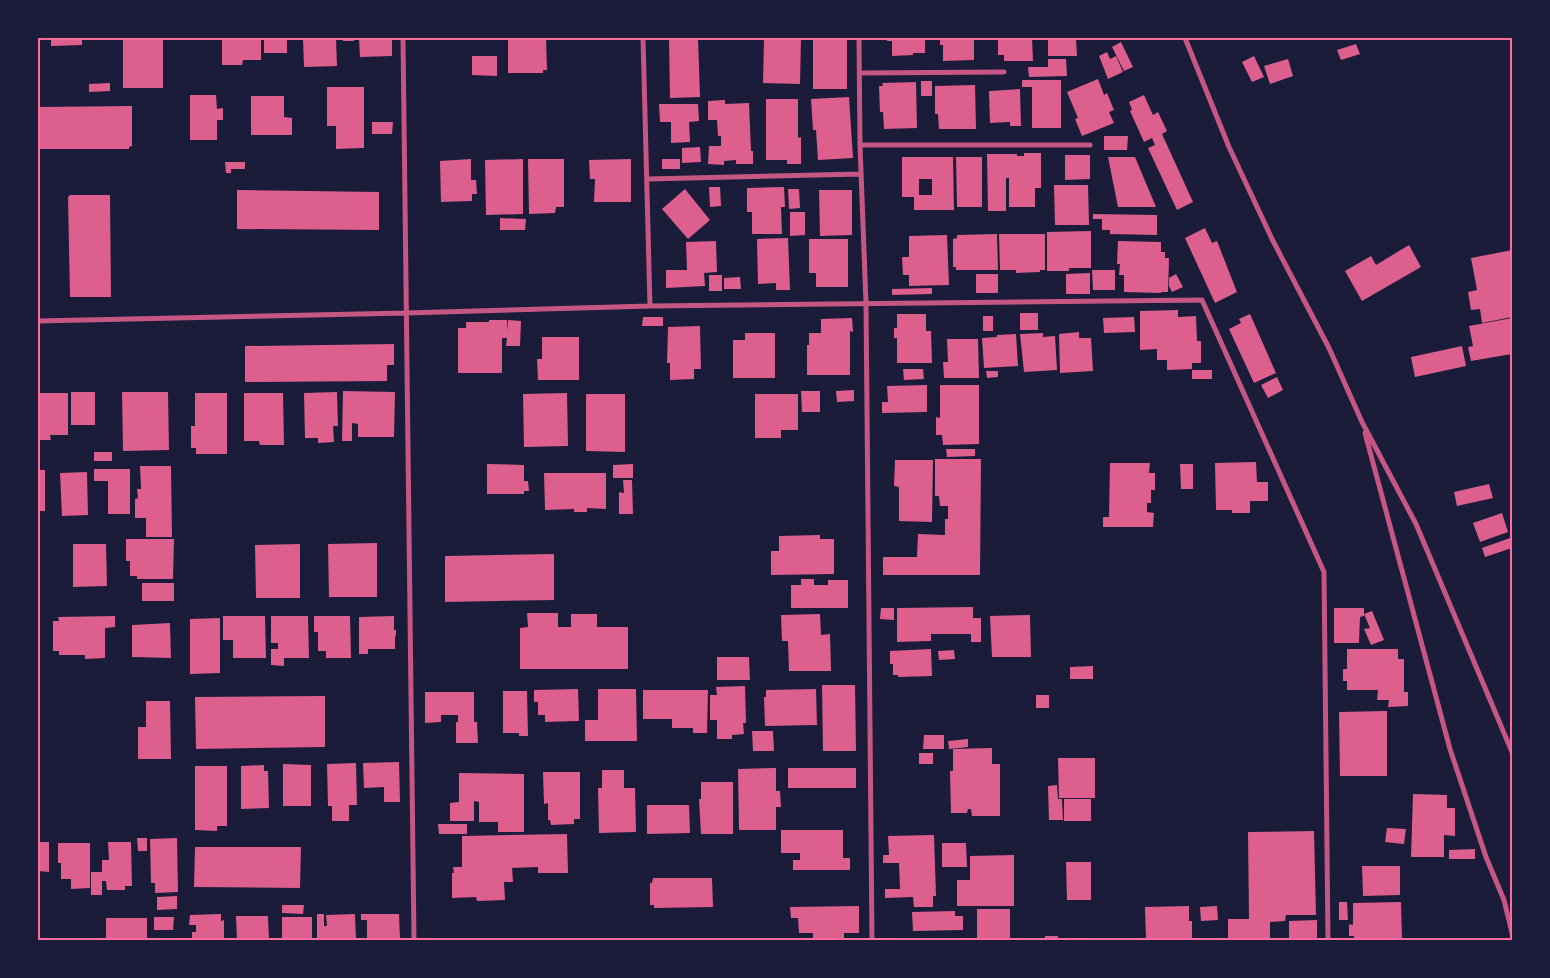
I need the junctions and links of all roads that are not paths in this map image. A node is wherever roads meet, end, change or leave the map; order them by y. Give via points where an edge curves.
1 (403, 38) edge
2 (643, 38) edge
3 (859, 38) edge
4 (1185, 38) edge
5 (1004, 72) dead end
6 (859, 73) junction
7 (860, 145) junction
8 (1090, 145) dead end
9 (861, 174) junction
10 (647, 179) junction
11 (866, 303) junction
12 (650, 306) junction
13 (406, 313) junction
14 (38, 321) edge
15 (1362, 422) junction
16 (1512, 752) edge
17 (1512, 933) edge
18 (414, 940) edge
19 (872, 940) edge
20 (1328, 940) edge

1 - 13 street
2 - 10 street
3 - 6 street
4 - 15 street via 1229,147 1329,348
5 - 6 street
6 - 7 street
7 - 8 street
7 - 9 street
9 - 10 street
9 - 11 street
10 - 12 street
11 - 12 street
11 - 19 street
11 - 20 street via 1202,300 1324,572
12 - 13 street
13 - 14 street
13 - 18 street
15 - 16 street via 1416,524
15 - 17 street via 1450,749 1504,900

